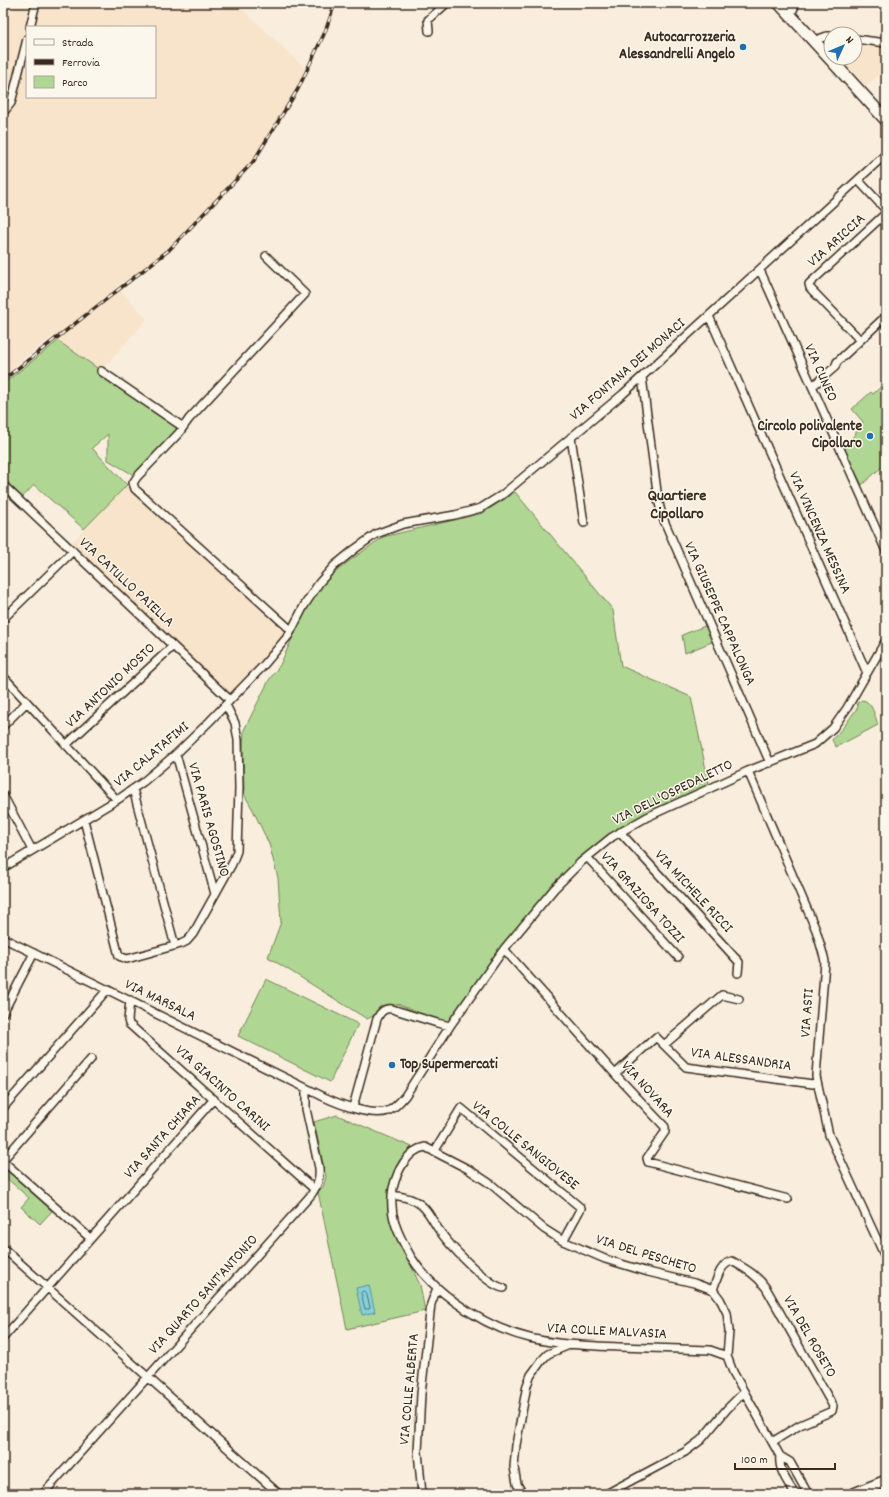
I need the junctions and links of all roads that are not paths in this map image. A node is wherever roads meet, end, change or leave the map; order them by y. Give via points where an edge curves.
1 (36, 3) edge
2 (447, 3) edge
3 (779, 3) edge
4 (795, 3) edge
5 (790, 15) junction
6 (30, 26) edge
7 (429, 31) dead end
8 (823, 37) edge
9 (863, 40) edge
10 (813, 41) junction
11 (26, 43) edge
12 (886, 43) edge
13 (3, 113) edge
14 (886, 120) edge
15 (886, 154) edge
16 (858, 180) junction
17 (886, 210) edge
18 (886, 213) edge
19 (266, 256) dead end
20 (760, 270) junction
21 (709, 316) junction
22 (886, 316) edge
23 (860, 340) junction
24 (101, 371) dead end
25 (642, 377) junction
26 (815, 384) dead end
27 (182, 428) junction
28 (571, 438) junction
29 (3, 486) edge
30 (584, 523) dead end
31 (355, 549) joint
32 (886, 551) edge
33 (73, 552) junction
34 (3, 619) edge
35 (291, 630) junction
36 (886, 640) edge
37 (173, 646) junction
38 (867, 673) junction
39 (3, 676) edge
40 (27, 702) junction
41 (228, 702) junction
42 (3, 726) edge
43 (66, 745) junction
44 (176, 754) junction
45 (770, 763) junction
46 (748, 771) junction
47 (133, 789) junction
48 (3, 795) edge
49 (117, 800) junction
50 (84, 820) junction
51 (620, 832) junction
52 (32, 850) junction
53 (587, 857) junction
54 (3, 868) edge
55 (216, 894) junction
56 (3, 938) edge
57 (175, 946) junction
58 (504, 948) junction
59 (34, 953) junction
60 (678, 957) dead end
61 (738, 973) dead end
62 (108, 989) junction
63 (130, 1000) junction
64 (739, 1000) dead end
65 (3, 1013) edge
66 (450, 1026) junction
67 (664, 1045) junction
68 (91, 1059) dead end
69 (615, 1074) junction
70 (817, 1081) junction
71 (306, 1088) junction
72 (214, 1099) junction
73 (353, 1107) junction
74 (3, 1108) edge
75 (434, 1152) junction
76 (3, 1160) edge
77 (314, 1189) junction
78 (392, 1195) junction
79 (788, 1199) dead end
80 (90, 1238) junction
81 (563, 1241) junction
82 (3, 1248) edge
83 (886, 1259) edge
84 (47, 1287) junction
85 (437, 1288) junction
86 (503, 1288) dead end
87 (713, 1290) junction
88 (3, 1338) edge
89 (569, 1345) junction
90 (728, 1356) junction
91 (148, 1378) junction
92 (744, 1392) junction
93 (772, 1442) junction
94 (780, 1456) junction
95 (886, 1481) edge
96 (808, 1493) edge
97 (43, 1494) edge
98 (279, 1494) edge
99 (422, 1494) edge
100 (523, 1494) edge
101 (606, 1494) edge
102 (795, 1494) edge
103 (854, 1494) edge

1 - 6 street
2 - 7 street via 428,20
3 - 5 main road
4 - 5 street
5 - 10 main road
8 - 10 street
9 - 12 street
10 - 14 main road
11 - 13 street via 11,103
15 - 16 street, VIA FONTANA DEI MONACI
16 - 17 street, VIA ARICCIA
16 - 20 street, VIA FONTANA DEI MONACI
18 - 23 street, VIA ARICCIA via 809,284
19 - 27 street via 305,294
20 - 21 street, VIA FONTANA DEI MONACI
20 - 32 street, VIA CUNEO
21 - 25 street, VIA FONTANA DEI MONACI
21 - 38 street, VIA VINCENZA MESSINA
22 - 23 street
23 - 26 street
24 - 27 street
25 - 28 street, VIA FONTANA DEI MONACI
25 - 45 street, VIA GIUSEPPE CAPPALONGA via 662,516
27 - 35 street via 137,477 133,483 135,489
28 - 30 street
28 - 31 street, VIA FONTANA DEI MONACI via 481,508 403,524 376,534
29 - 33 street, VIA CATULLO PAIELLA
31 - 35 street, VIA CALATAFIMI via 334,566 319,583
33 - 34 street
33 - 37 street, VIA CATULLO PAIELLA
35 - 41 street, VIA CALATAFIMI via 263,666
36 - 38 street, VIA DELL'OSPEDALETTO
37 - 41 street, VIA CATULLO PAIELLA
37 - 43 street, VIA ANTONIO MOSTO
38 - 45 street, VIA DELL'OSPEDALETTO via 834,728 814,744
39 - 40 street
40 - 42 street
40 - 43 street
41 - 44 street, VIA CALATAFIMI
41 - 55 street, VIA CATULLO PAIELLA via 238,740 238,844 234,862
43 - 49 street
44 - 47 street, VIA CALATAFIMI
44 - 55 street, VIA PARIS AGOSTINO
45 - 46 street, VIA DELL'OSPEDALETTO
46 - 51 street, VIA DELL'OSPEDALETTO
46 - 70 street, VIA ASTI via 816,930 825,960
47 - 49 street, VIA CALATAFIMI
47 - 57 street
48 - 52 street
49 - 50 street, VIA CALATAFIMI
50 - 52 street, VIA CALATAFIMI
50 - 57 street, VIA CATULLO PAIELLA via 118,954 125,959
51 - 53 street, VIA DELL'OSPEDALETTO
51 - 61 street, VIA MICHELE RICCI via 739,962
52 - 54 street, VIA CALATAFIMI
53 - 58 street, VIA DELL'OSPEDALETTO via 554,889
53 - 60 street, VIA GRAZIOSA TOZZI
55 - 57 street, VIA CATULLO PAIELLA via 192,936
56 - 59 street, VIA MARSALA
58 - 66 street, VIA DELL'OSPEDALETTO
58 - 69 street, VIA NOVARA
59 - 62 street, VIA MARSALA
59 - 65 street
62 - 63 street, VIA MARSALA
62 - 74 street
63 - 71 street, VIA MARSALA
63 - 72 street, VIA GIACINTO CARINI via 128,1023
64 - 67 street via 722,995
66 - 73 street, VIA DELL'OSPEDALETTO via 398,1104 382,1112
66 - 73 street via 392,1009 382,1011 377,1019
67 - 69 street via 654,1037
67 - 70 street, VIA ALESSANDRIA via 686,1067 814,1084
68 - 76 street
69 - 79 street, VIA NOVARA via 666,1128 647,1158 649,1163
70 - 83 street, VIA ASTI via 829,1135
71 - 73 street, VIA DELL'OSPEDALETTO
71 - 77 street, VIA QUARTO SANT'ANTONIO via 306,1109 319,1168 318,1181
72 - 77 street, VIA GIACINTO CARINI
72 - 80 street, VIA SANTA CHIARA
75 - 78 street, VIA COLLE MALVASIA via 425,1147 419,1148 406,1159 400,1168
75 - 81 street, VIA DEL PESCHETO via 468,1169 492,1185 544,1229
75 - 81 street, VIA COLLE SANGIOVESE via 461,1108 581,1208
76 - 80 street
77 - 91 street, VIA QUARTO SANT'ANTONIO
78 - 85 street, VIA COLLE MALVASIA via 393,1217 405,1245 424,1276
78 - 86 street via 410,1198 421,1204 460,1255 489,1280
80 - 84 street, VIA SANTA CHIARA
81 - 87 street, VIA DEL PESCHETO via 605,1259
82 - 84 street
84 - 88 street, VIA SANTA CHIARA
84 - 91 street
85 - 89 street, VIA COLLE MALVASIA via 491,1324 533,1340
85 - 99 street, VIA COLLE ALBERTA via 431,1304 418,1424
87 - 90 street via 727,1313
87 - 93 street, VIA DEL ROSETO via 722,1267 732,1261 760,1279 833,1406 832,1410
89 - 90 street, VIA COLLE MALVASIA via 710,1350
89 - 100 street via 542,1360 527,1385 514,1467 517,1484
90 - 92 street
91 - 97 street, VIA QUARTO SANT'ANTONIO
91 - 98 street
92 - 93 street
92 - 101 street via 696,1445
93 - 94 street
94 - 96 street via 790,1462
94 - 102 street via 781,1468
95 - 103 main road

